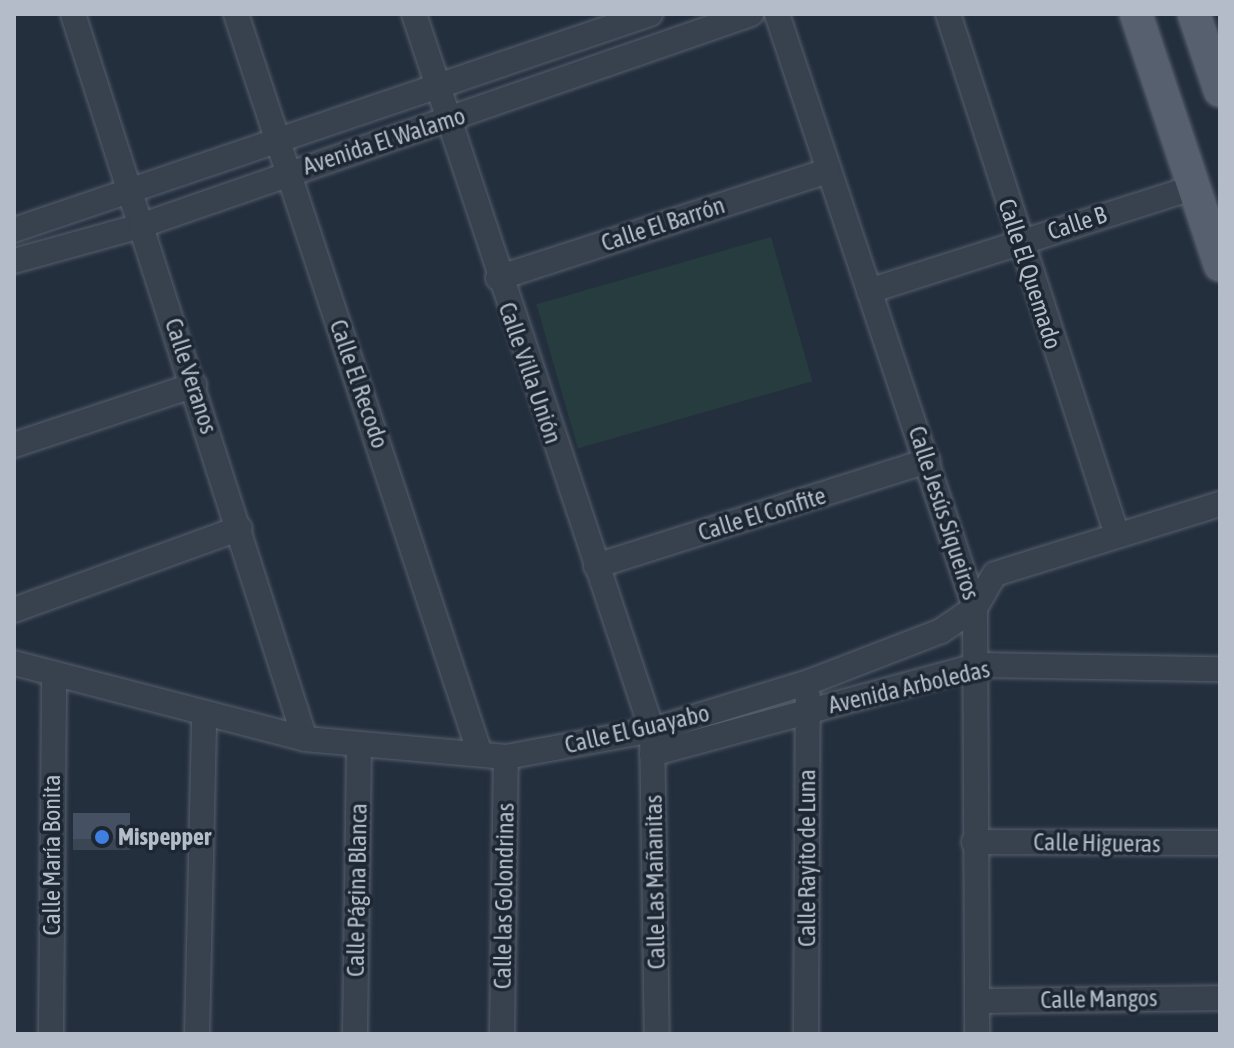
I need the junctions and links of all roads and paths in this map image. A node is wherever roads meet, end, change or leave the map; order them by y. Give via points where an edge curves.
1 (73, 14) edge
2 (236, 14) edge
3 (414, 14) edge
4 (650, 14) edge
5 (751, 14) edge
6 (777, 14) edge
7 (948, 14) edge
8 (1136, 14) edge
9 (1194, 14) edge
10 (441, 87) junction
11 (1220, 91) edge
12 (450, 120) junction
13 (279, 142) junction
14 (828, 171) junction
15 (288, 173) junction
16 (1194, 187) junction
17 (132, 193) junction
18 (140, 226) junction
19 (14, 230) edge
20 (1018, 242) junction
21 (14, 261) edge
22 (1220, 265) edge
23 (498, 278) junction
24 (869, 291) junction
25 (194, 385) junction
26 (14, 445) edge
27 (928, 461) junction
28 (1220, 504) edge
29 (240, 528) junction
30 (1116, 532) junction
31 (596, 566) junction
32 (975, 608) junction
33 (14, 610) edge
34 (14, 663) edge
35 (980, 665) junction
36 (1220, 669) edge
37 (54, 675) junction
38 (809, 682) junction
39 (807, 711) junction
40 (204, 715) junction
41 (652, 730) junction
42 (305, 739) junction
43 (359, 746) junction
44 (480, 754) junction
45 (652, 754) junction
46 (506, 757) junction
47 (974, 842) junction
48 (1220, 843) edge
49 (1220, 998) edge
50 (977, 1001) junction
51 (51, 1034) edge
52 (197, 1034) edge
53 (355, 1034) edge
54 (502, 1034) edge
55 (657, 1034) edge
56 (806, 1034) edge
57 (977, 1034) edge

1 - 17 street, Calle Veranos
2 - 13 street, Calle El Recodo
3 - 10 street, Calle Villa Unión
4 - 10 street, Avenida El Walamo
5 - 12 street, Avenida El Walamo
6 - 14 street, Calle Jesús Siqueiros
7 - 20 street, Calle El Quemado
8 - 16 main road
9 - 11 main road
10 - 12 street, Calle Villa Unión
10 - 13 street, Avenida El Walamo
12 - 15 street, Avenida El Walamo
12 - 23 street, Calle Villa Unión
13 - 15 street, Calle El Recodo
13 - 17 street, Avenida El Walamo
14 - 23 street, Calle El Barrón
14 - 24 street, Calle Jesús Siqueiros
15 - 18 street, Avenida El Walamo
15 - 44 street, Calle El Recodo
16 - 20 street, Calle B
16 - 22 main road
17 - 18 street, Calle Veranos
17 - 19 street, Avenida El Walamo
18 - 21 street, Avenida El Walamo
18 - 25 street, Calle Veranos
20 - 24 street, Calle B
20 - 30 street, Calle El Quemado
23 - 31 street, Calle Villa Unión
24 - 27 street, Calle Jesús Siqueiros
25 - 26 street
25 - 29 street, Calle Veranos
27 - 31 street, Calle El Confite
27 - 32 street, Calle Jesús Siqueiros
28 - 30 street, Calle El Guayabo
29 - 33 street
29 - 42 street, Calle Veranos
30 - 32 street, Calle El Guayabo via 995,574
31 - 41 street, Calle Villa Unión
32 - 35 street, Calle Jesús Siqueiros
32 - 38 street, Calle El Guayabo via 910,645
34 - 37 street, Calle El Guayabo
35 - 36 street, Avenida Arboledas
35 - 39 street, Avenida Arboledas
35 - 47 street, Calle Jesús Siqueiros
37 - 40 street, Calle El Guayabo
37 - 51 street, Calle María Bonita
38 - 39 street, Calle Rayito de Luna
38 - 41 street, Calle El Guayabo
39 - 45 street, Avenida Arboledas
39 - 56 street, Calle Rayito de Luna
40 - 42 street, Calle El Guayabo
40 - 52 street
41 - 45 street, Calle Las Mañanitas
41 - 46 street, Calle El Guayabo
42 - 43 street, Calle El Guayabo
43 - 44 street, Calle El Guayabo
43 - 53 street, Calle Página Blanca
44 - 46 street, Calle El Guayabo
45 - 55 street, Calle Las Mañanitas
46 - 54 street, Calle las Golondrinas
47 - 48 street, Calle Higueras
47 - 50 street, Calle Jesús Siqueiros
49 - 50 street, Calle Mangos
50 - 57 street, Calle Jesús Siqueiros

